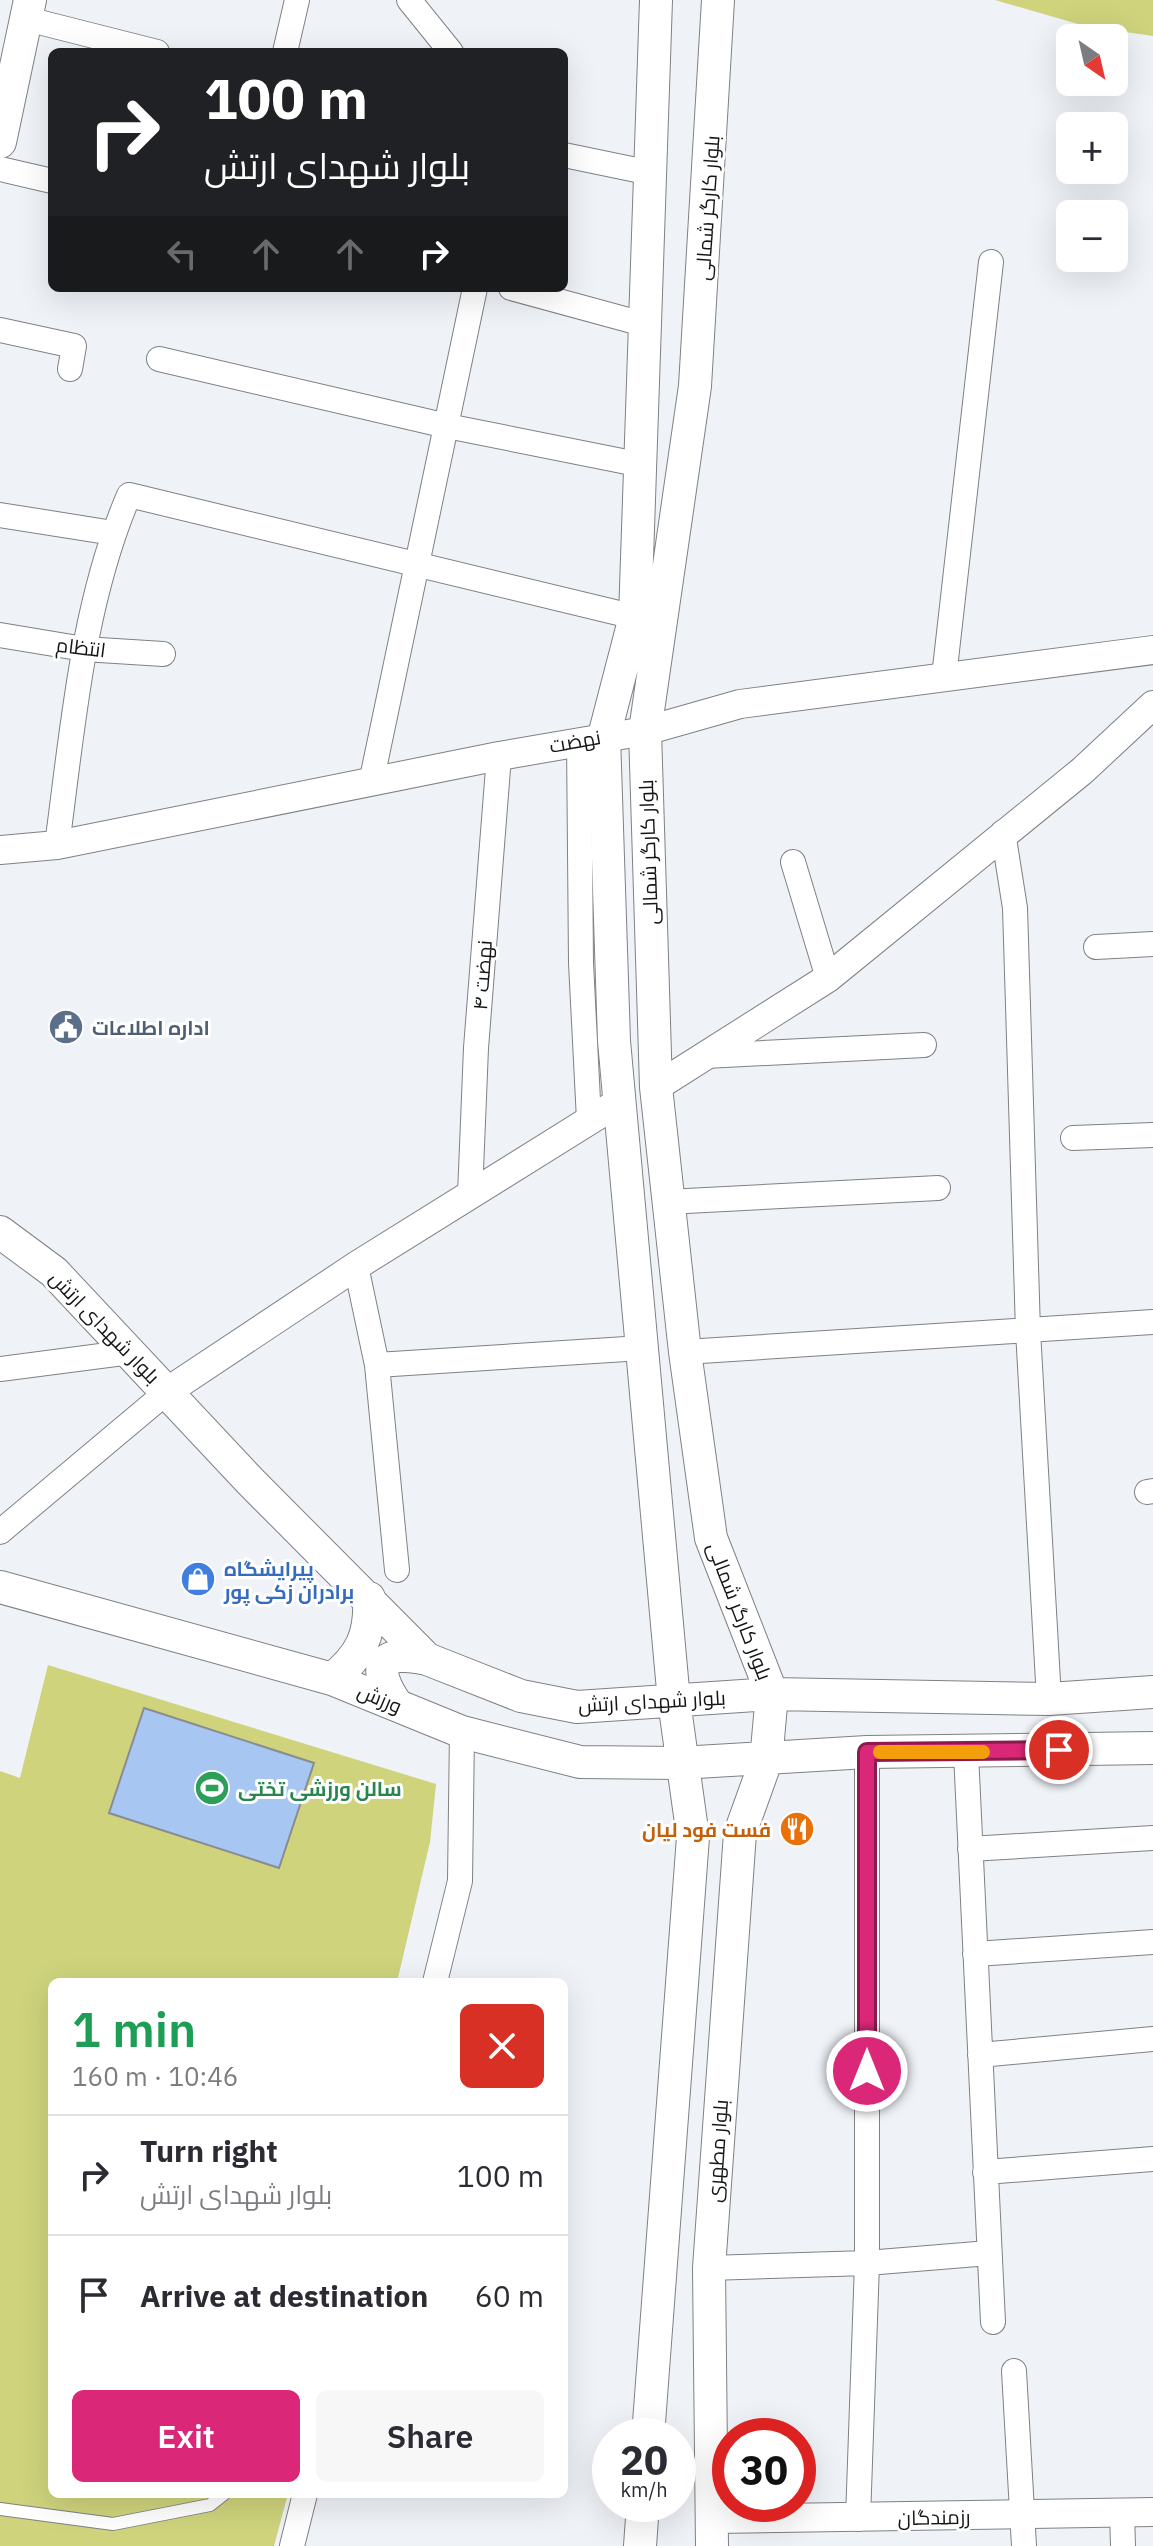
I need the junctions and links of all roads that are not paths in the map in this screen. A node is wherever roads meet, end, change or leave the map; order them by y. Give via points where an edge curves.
1 (297, 0) edge
2 (409, 0) edge
3 (656, 0) edge
4 (718, 0) edge
5 (26, 9) edge
6 (145, 48) edge
7 (286, 48) edge
8 (448, 48) edge
9 (0, 142) edge
10 (568, 156) edge
11 (0, 169) edge
12 (651, 173) junction
13 (48, 180) edge
14 (991, 262) dead end
15 (474, 292) edge
16 (526, 292) edge
17 (643, 324) junction
18 (0, 330) edge
19 (159, 359) dead end
20 (70, 369) dead end
21 (447, 426) junction
22 (642, 465) junction
23 (0, 515) edge
24 (113, 533) junction
25 (418, 567) junction
26 (635, 617) junction
27 (0, 635) edge
28 (84, 649) junction
29 (1153, 650) edge
30 (163, 654) dead end
31 (944, 677) junction
32 (1153, 705) edge
33 (645, 731) junction
34 (592, 738) junction
35 (499, 756) junction
36 (371, 783) junction
37 (1003, 832) junction
38 (57, 845) junction
39 (0, 850) edge
40 (793, 862) dead end
41 (1153, 944) edge
42 (1096, 947) dead end
43 (828, 978) junction
44 (924, 1045) dead end
45 (705, 1056) junction
46 (656, 1087) junction
47 (619, 1102) junction
48 (589, 1120) junction
49 (1153, 1135) edge
50 (1073, 1138) dead end
51 (938, 1188) dead end
52 (470, 1195) junction
53 (667, 1202) junction
54 (0, 1232) edge
55 (356, 1266) junction
56 (1153, 1322) edge
57 (1028, 1331) junction
58 (642, 1348) junction
59 (131, 1352) junction
60 (685, 1352) junction
61 (377, 1365) junction
62 (0, 1369) edge
63 (168, 1391) junction
64 (0, 1532) edge
65 (397, 1570) dead end
66 (0, 1587) edge
67 (369, 1598) junction
68 (427, 1659) junction
69 (332, 1679) junction
70 (1153, 1692) edge
71 (772, 1694) junction
72 (1049, 1699) junction
73 (674, 1701) junction
74 (397, 1705) junction
75 (462, 1732) junction
76 (1153, 1748) edge
77 (867, 1752) junction
78 (966, 1753) junction
79 (766, 1761) junction
80 (680, 1763) junction
81 (1153, 1838) edge
82 (970, 1849) junction
83 (1153, 1942) edge
84 (975, 1954) junction
85 (436, 1978) edge
86 (1153, 2039) edge
87 (980, 2055) junction
88 (1153, 2159) edge
89 (985, 2172) junction
90 (989, 2253) junction
91 (867, 2263) junction
92 (709, 2268) junction
93 (993, 2322) dead end
94 (1014, 2371) dead end
95 (649, 2418) edge
96 (219, 2498) edge
97 (304, 2498) edge
98 (0, 2509) edge
99 (1122, 2512) junction
100 (1153, 2512) edge
101 (1024, 2515) junction
102 (858, 2519) junction
103 (642, 2522) edge
104 (713, 2532) edge
105 (292, 2546) edge
106 (640, 2546) edge
107 (1024, 2546) edge
108 (1123, 2546) edge

1 - 7 street
2 - 8 street
3 - 12 main road, بلوار کارگر شمالی
4 - 33 main road, بلوار کارگر شمالی via 695,386
5 - 6 street
5 - 9 main road
10 - 12 street
11 - 13 street
12 - 17 main road, بلوار کارگر شمالی
14 - 31 street
15 - 21 street
16 - 17 street
17 - 22 main road, بلوار کارگر شمالی
18 - 20 street via 74,346
19 - 21 street
21 - 22 street
21 - 25 street
22 - 26 main road, بلوار کارگر شمالی
23 - 24 street
24 - 25 street via 129,495
24 - 28 street
25 - 26 street
25 - 36 street
26 - 34 main road, بلوار کارگر شمالی
27 - 28 street, انتظام
28 - 30 street, انتظام
28 - 38 street
29 - 31 street, نهضت
31 - 33 street, نهضت via 740,704
32 - 37 street via 1082,771
33 - 34 street, نهضت
33 - 46 main road, بلوار کارگر شمالی
34 - 35 street, نهضت
34 - 47 main road, بلوار کارگر شمالی
34 - 48 street via 581,963
35 - 36 street, نهضت
35 - 52 street, نهضت ۴
36 - 38 street, نهضت
37 - 43 street
37 - 57 street via 1015,908
38 - 39 street, نهضت
40 - 43 street
41 - 42 street
43 - 45 street
44 - 45 street
45 - 46 street
46 - 53 main road, بلوار کارگر شمالی
47 - 48 street
47 - 58 main road, بلوار کارگر شمالی
48 - 52 street
49 - 50 street
51 - 53 street
52 - 55 street
53 - 60 main road, بلوار کارگر شمالی
54 - 59 main road, بلوار شهدای ارتش via 54,1272
55 - 61 street
55 - 63 street
56 - 57 street
57 - 60 street
57 - 72 street
58 - 61 street
58 - 73 main road, بلوار کارگر شمالی
59 - 62 street
59 - 63 main road, بلوار شهدای ارتش
60 - 71 main road, بلوار کارگر شمالی via 711,1538
61 - 65 street
63 - 64 street
63 - 67 main road, بلوار شهدای ارتش
66 - 69 main road, ورزش
67 - 68 main road, بلوار شهدای ارتش
67 - 69 main road via 364,1645
68 - 73 main road, بلوار شهدای ارتش via 521,1696 577,1707
68 - 74 main road via 406,1654 386,1662 381,1681
69 - 74 main road, ورزش
70 - 72 main road, بلوار شهدای ارتش
71 - 72 main road, بلوار شهدای ارتش
71 - 73 main road, بلوار شهدای ارتش
71 - 79 main road, بلوار مطهری
73 - 80 main road, بلوار کارگر شمالی
74 - 75 main road, ورزش
75 - 80 main road, ورزش via 580,1762
75 - 85 street via 460,1881
76 - 78 main road
77 - 78 main road
77 - 79 main road
77 - 91 street
78 - 82 street
79 - 80 main road, ورزش
79 - 92 main road, بلوار مطهری via 740,1833
80 - 95 main road via 693,1837
81 - 82 street
82 - 84 street
83 - 84 street
84 - 87 street
86 - 87 street
87 - 89 street
88 - 89 street
89 - 90 street
90 - 91 street
90 - 93 street
91 - 92 street
91 - 102 street
92 - 104 main road, بلوار مطهری
94 - 101 street
96 - 98 lane via 210,2505 113,2524
97 - 105 street
99 - 100 street, رزمندگان
99 - 101 street, رزمندگان
99 - 108 street
101 - 102 street, رزمندگان
101 - 107 street
102 - 104 street, رزمندگان
103 - 106 main road

